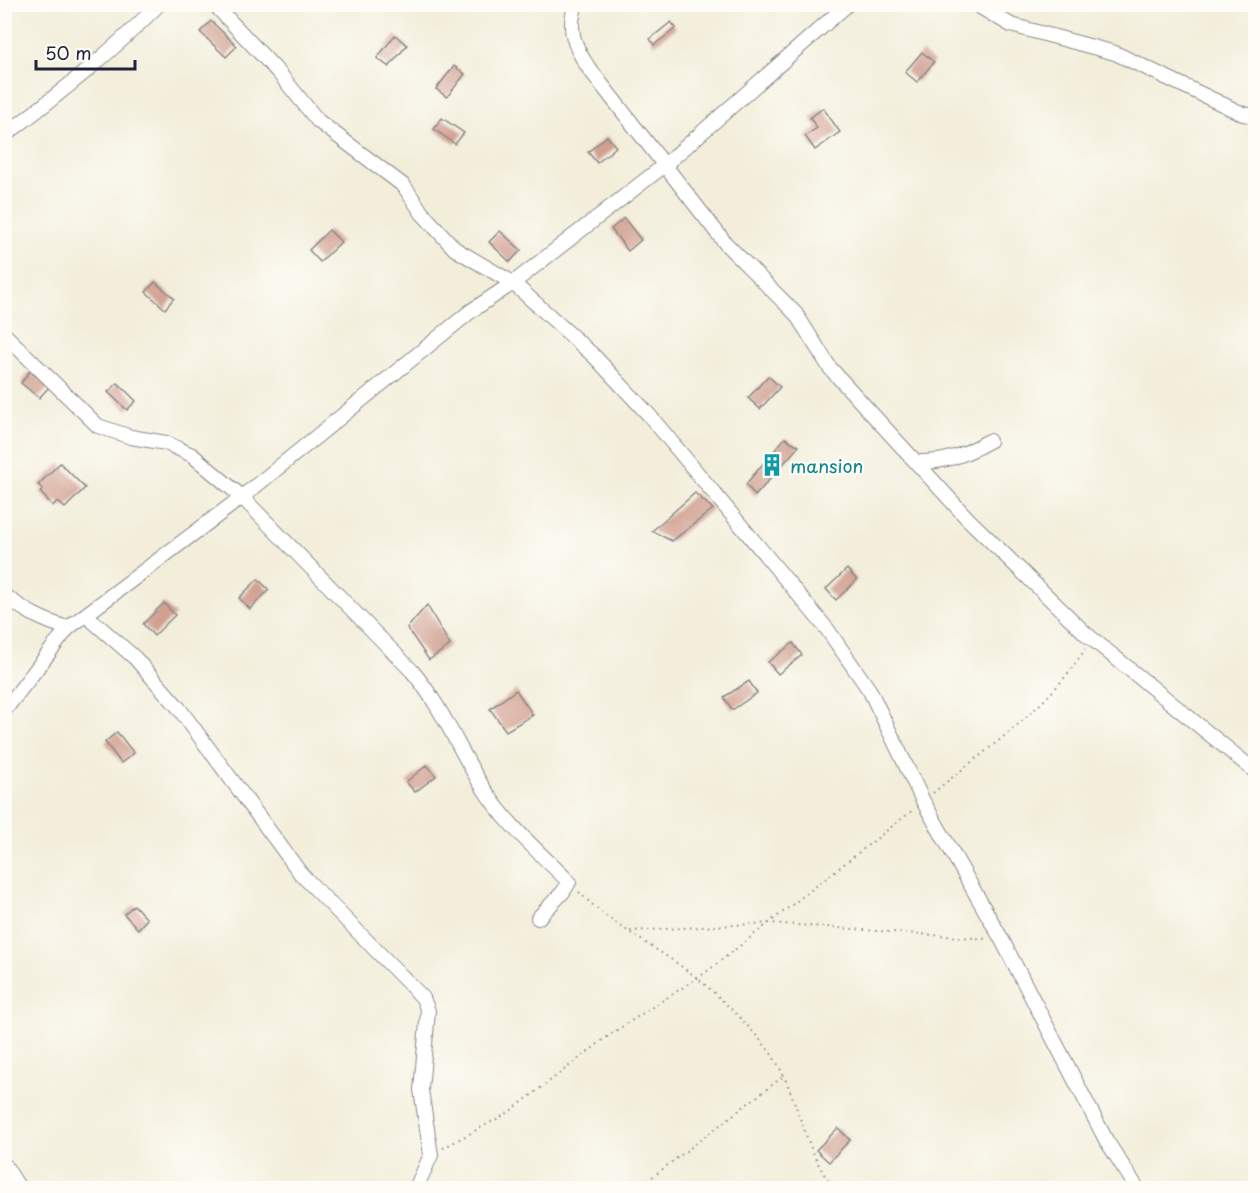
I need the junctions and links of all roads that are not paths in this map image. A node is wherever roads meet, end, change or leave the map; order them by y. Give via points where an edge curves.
1 (159, 4) edge
2 (214, 4) edge
3 (576, 4) edge
4 (848, 4) edge
5 (975, 4) edge
6 (1256, 116) edge
7 (4, 136) edge
8 (666, 164) junction
9 (513, 283) junction
10 (4, 334) edge
11 (989, 441) dead end
12 (916, 462) junction
13 (242, 497) junction
14 (4, 595) edge
15 (87, 616) junction
16 (68, 628) junction
17 (4, 711) edge
18 (1256, 772) edge
19 (538, 918) dead end
20 (4, 1164) edge
21 (420, 1182) edge
22 (20, 1188) edge
23 (407, 1188) edge
24 (1137, 1188) edge

1 - 7 street via 77,81
2 - 9 street via 318,121 404,186 454,249
3 - 8 street via 571,25 579,52
4 - 8 street
5 - 6 street via 1011,25 1115,53 1243,114
8 - 9 street
8 - 12 street via 726,244 796,314 830,368
9 - 13 street via 471,310
9 - 24 street via 595,357 649,415 827,629 870,691 923,801 1002,940 1106,1140
10 - 13 street via 98,426 166,443 192,455
11 - 12 street via 956,458
12 - 18 street via 967,518 1091,638
13 - 15 street
13 - 19 street via 421,682 502,813 569,882
14 - 16 street via 24,611
15 - 16 street
15 - 21 street via 128,652 178,707 301,874 423,998 428,1011 421,1090 431,1155
16 - 17 street
20 - 22 street
21 - 23 street

